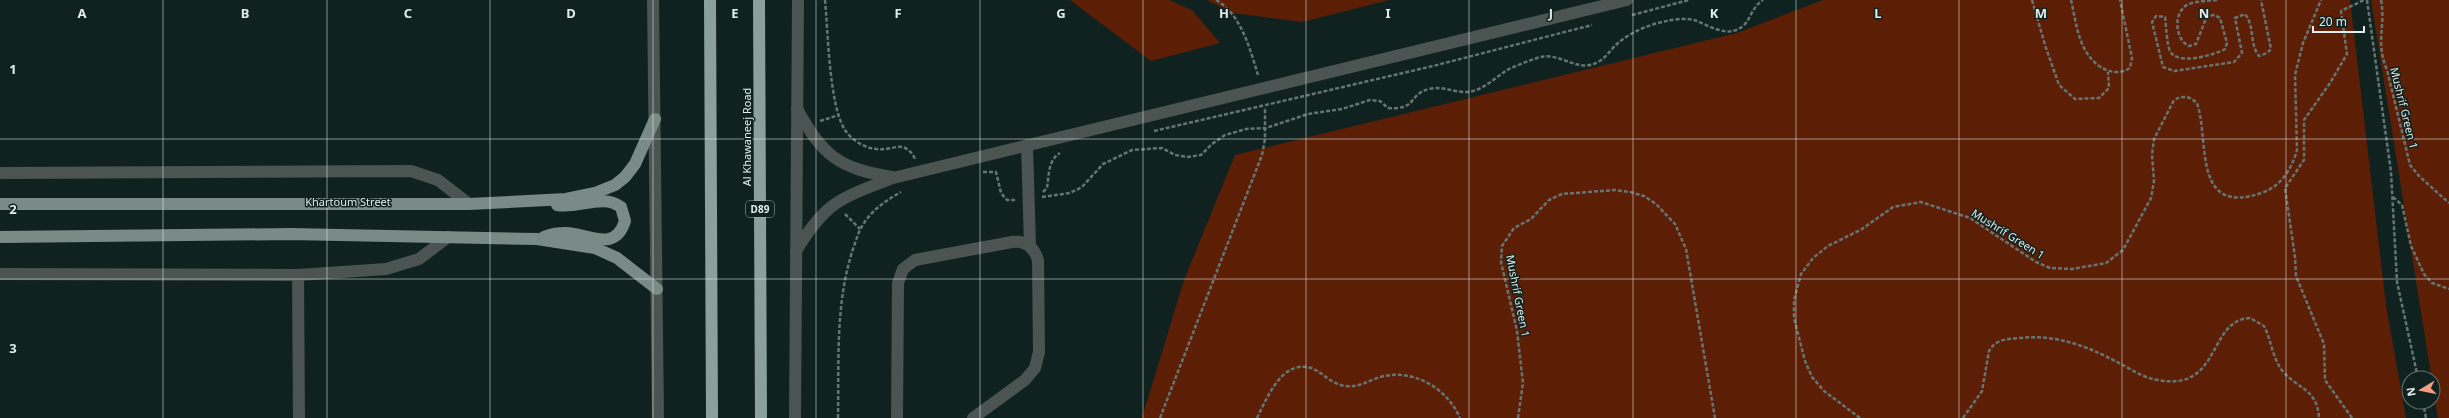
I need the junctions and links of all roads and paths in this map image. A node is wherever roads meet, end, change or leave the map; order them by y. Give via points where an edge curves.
1 (653, 0) edge
2 (710, 0) edge
3 (759, 0) edge
4 (798, 0) edge
5 (825, 0) edge
6 (1216, 0) edge
7 (1627, 0) edge
8 (1689, 0) edge
9 (1763, 0) edge
10 (2032, 0) edge
11 (2071, 0) edge
12 (2120, 0) edge
13 (2217, 0) edge
14 (2261, 0) edge
15 (2321, 0) edge
16 (2366, 0) edge
17 (2381, 0) edge
18 (1629, 16) dead end
19 (1599, 23) dead end
20 (2108, 72) junction
21 (1262, 90) junction
22 (1265, 106) junction
23 (797, 107) junction
24 (655, 119) junction
25 (1266, 128) junction
26 (1149, 132) dead end
27 (1027, 145) junction
28 (1063, 152) dead end
29 (918, 171) junction
30 (0, 173) edge
31 (978, 173) dead end
32 (893, 178) junction
33 (908, 190) dead end
34 (2392, 197) junction
35 (541, 199) junction
36 (1028, 199) junction
37 (2449, 203) edge
38 (0, 204) edge
39 (469, 204) junction
40 (833, 204) junction
41 (860, 229) junction
42 (0, 237) edge
43 (448, 237) junction
44 (537, 239) junction
45 (1030, 246) junction
46 (796, 251) junction
47 (0, 274) edge
48 (298, 274) junction
49 (657, 289) junction
50 (2449, 289) edge
51 (2416, 370) edge
52 (299, 418) edge
53 (658, 418) edge
54 (712, 418) edge
55 (761, 418) edge
56 (795, 418) edge
57 (838, 418) edge
58 (897, 418) edge
59 (973, 418) edge
60 (1160, 418) edge
61 (1257, 418) edge
62 (1460, 418) edge
63 (1518, 418) edge
64 (1715, 418) edge
65 (1860, 418) edge
66 (1963, 418) edge
67 (2320, 418) edge
68 (2352, 418) edge

1 - 24 street
2 - 54 highway
3 - 55 highway, Al Khawaneej Road / D89
4 - 23 street
5 - 29 path via 836,103 844,129 865,146 882,150 903,147 914,156
6 - 21 path via 1229,11 1245,37
7 - 21 street
8 - 18 path
9 - 25 path via 1756,4 1743,26 1730,30 1718,31 1686,19 1667,21 1627,37 1598,62 1584,66 1566,62 1556,56 1543,56 1510,69 1488,85 1474,90 1461,93 1439,88 1429,89 1419,93 1411,104 1405,107 1388,108 1380,101 1370,100 1342,109 1308,114
10 - 20 path via 2059,85 2075,99 2099,98 2109,88
11 - 20 path via 2077,28 2087,54
12 - 20 path via 2132,58 2130,68 2123,73
13 - 14 path via 2188,5 2181,12 2177,22 2180,38 2189,46 2196,44 2207,16 2215,15 2220,18 2227,43 2225,49 2215,54 2181,59 2175,57 2169,51 2165,17 2156,16 2152,22 2163,67 2174,71 2234,62 2242,53 2235,18 2245,14 2249,19 2255,51 2259,56 2267,53 2271,49
15 - 65 path, Mushrif Green 1 via 2303,43 2295,75 2295,159 2280,182 2264,192 2243,196 2230,195 2212,184 2206,170 2197,103 2192,98 2180,97 2174,100 2154,139 2154,181 2151,198 2123,250 2106,263 2072,269 2050,268 2036,262 1970,218 1921,202 1893,207 1862,229 1816,255 1802,274 1794,300 1794,318 1805,361 1812,377 1824,391
16 - 34 path
16 - 68 path via 2341,11 2347,54 2304,120 2304,160 2285,188 2296,276 2324,344 2326,380
17 - 37 path, Mushrif Green 1 via 2382,57 2410,165 2418,176
19 - 22 path
21 - 22 path
21 - 27 street
22 - 25 path
22 - 26 path
23 - 32 street via 814,137 838,161 859,171
23 - 46 street
24 - 35 main road, Khartoum Street via 635,164 615,185 595,193 566,199
24 - 49 street
25 - 36 path via 1246,129 1226,135 1201,155 1174,155 1162,148 1132,150 1103,164 1082,187 1070,193
25 - 60 path via 1262,155
27 - 29 street
27 - 36 street
28 - 36 path via 1055,156 1050,163 1047,188
29 - 32 street
30 - 39 street via 411,170 438,180
31 - 36 path via 996,172 1001,193 1008,200
32 - 40 street
33 - 41 path via 880,205
34 - 50 path via 2402,205 2411,246 2424,274 2432,282
34 - 51 path via 2397,282
35 - 39 main road, Khartoum Street
35 - 44 main road via 563,206 608,200 621,207 625,221 619,235 613,238 566,233
36 - 45 street
38 - 39 main road, Khartoum Street
40 - 41 path
40 - 46 street via 815,222
41 - 57 path via 842,299
42 - 43 main road via 291,234
43 - 44 main road
43 - 48 street via 424,255 403,265 386,269
44 - 49 main road via 595,248 617,258
45 - 58 street via 1018,241 1005,243 915,260 903,269 898,283
45 - 59 street via 1038,260 1038,360 1025,380
46 - 56 street
47 - 48 street
48 - 52 street
49 - 53 street
61 - 62 path via 1282,377 1295,368 1302,367 1318,370 1332,381 1346,386 1388,375 1406,375 1425,382 1443,393
63 - 64 path, Mushrif Green 1 via 1523,383 1517,331 1501,262 1502,246 1514,228 1531,219 1555,196 1615,190 1644,196 1656,204 1675,224 1681,236 1689,263
66 - 67 path via 1982,392 1989,352 1992,346 2002,340 2039,336 2063,339 2104,355 2145,377 2169,382 2182,380 2198,372 2211,358 2228,327 2234,321 2250,318 2264,326 2277,361 2286,375 2314,398

